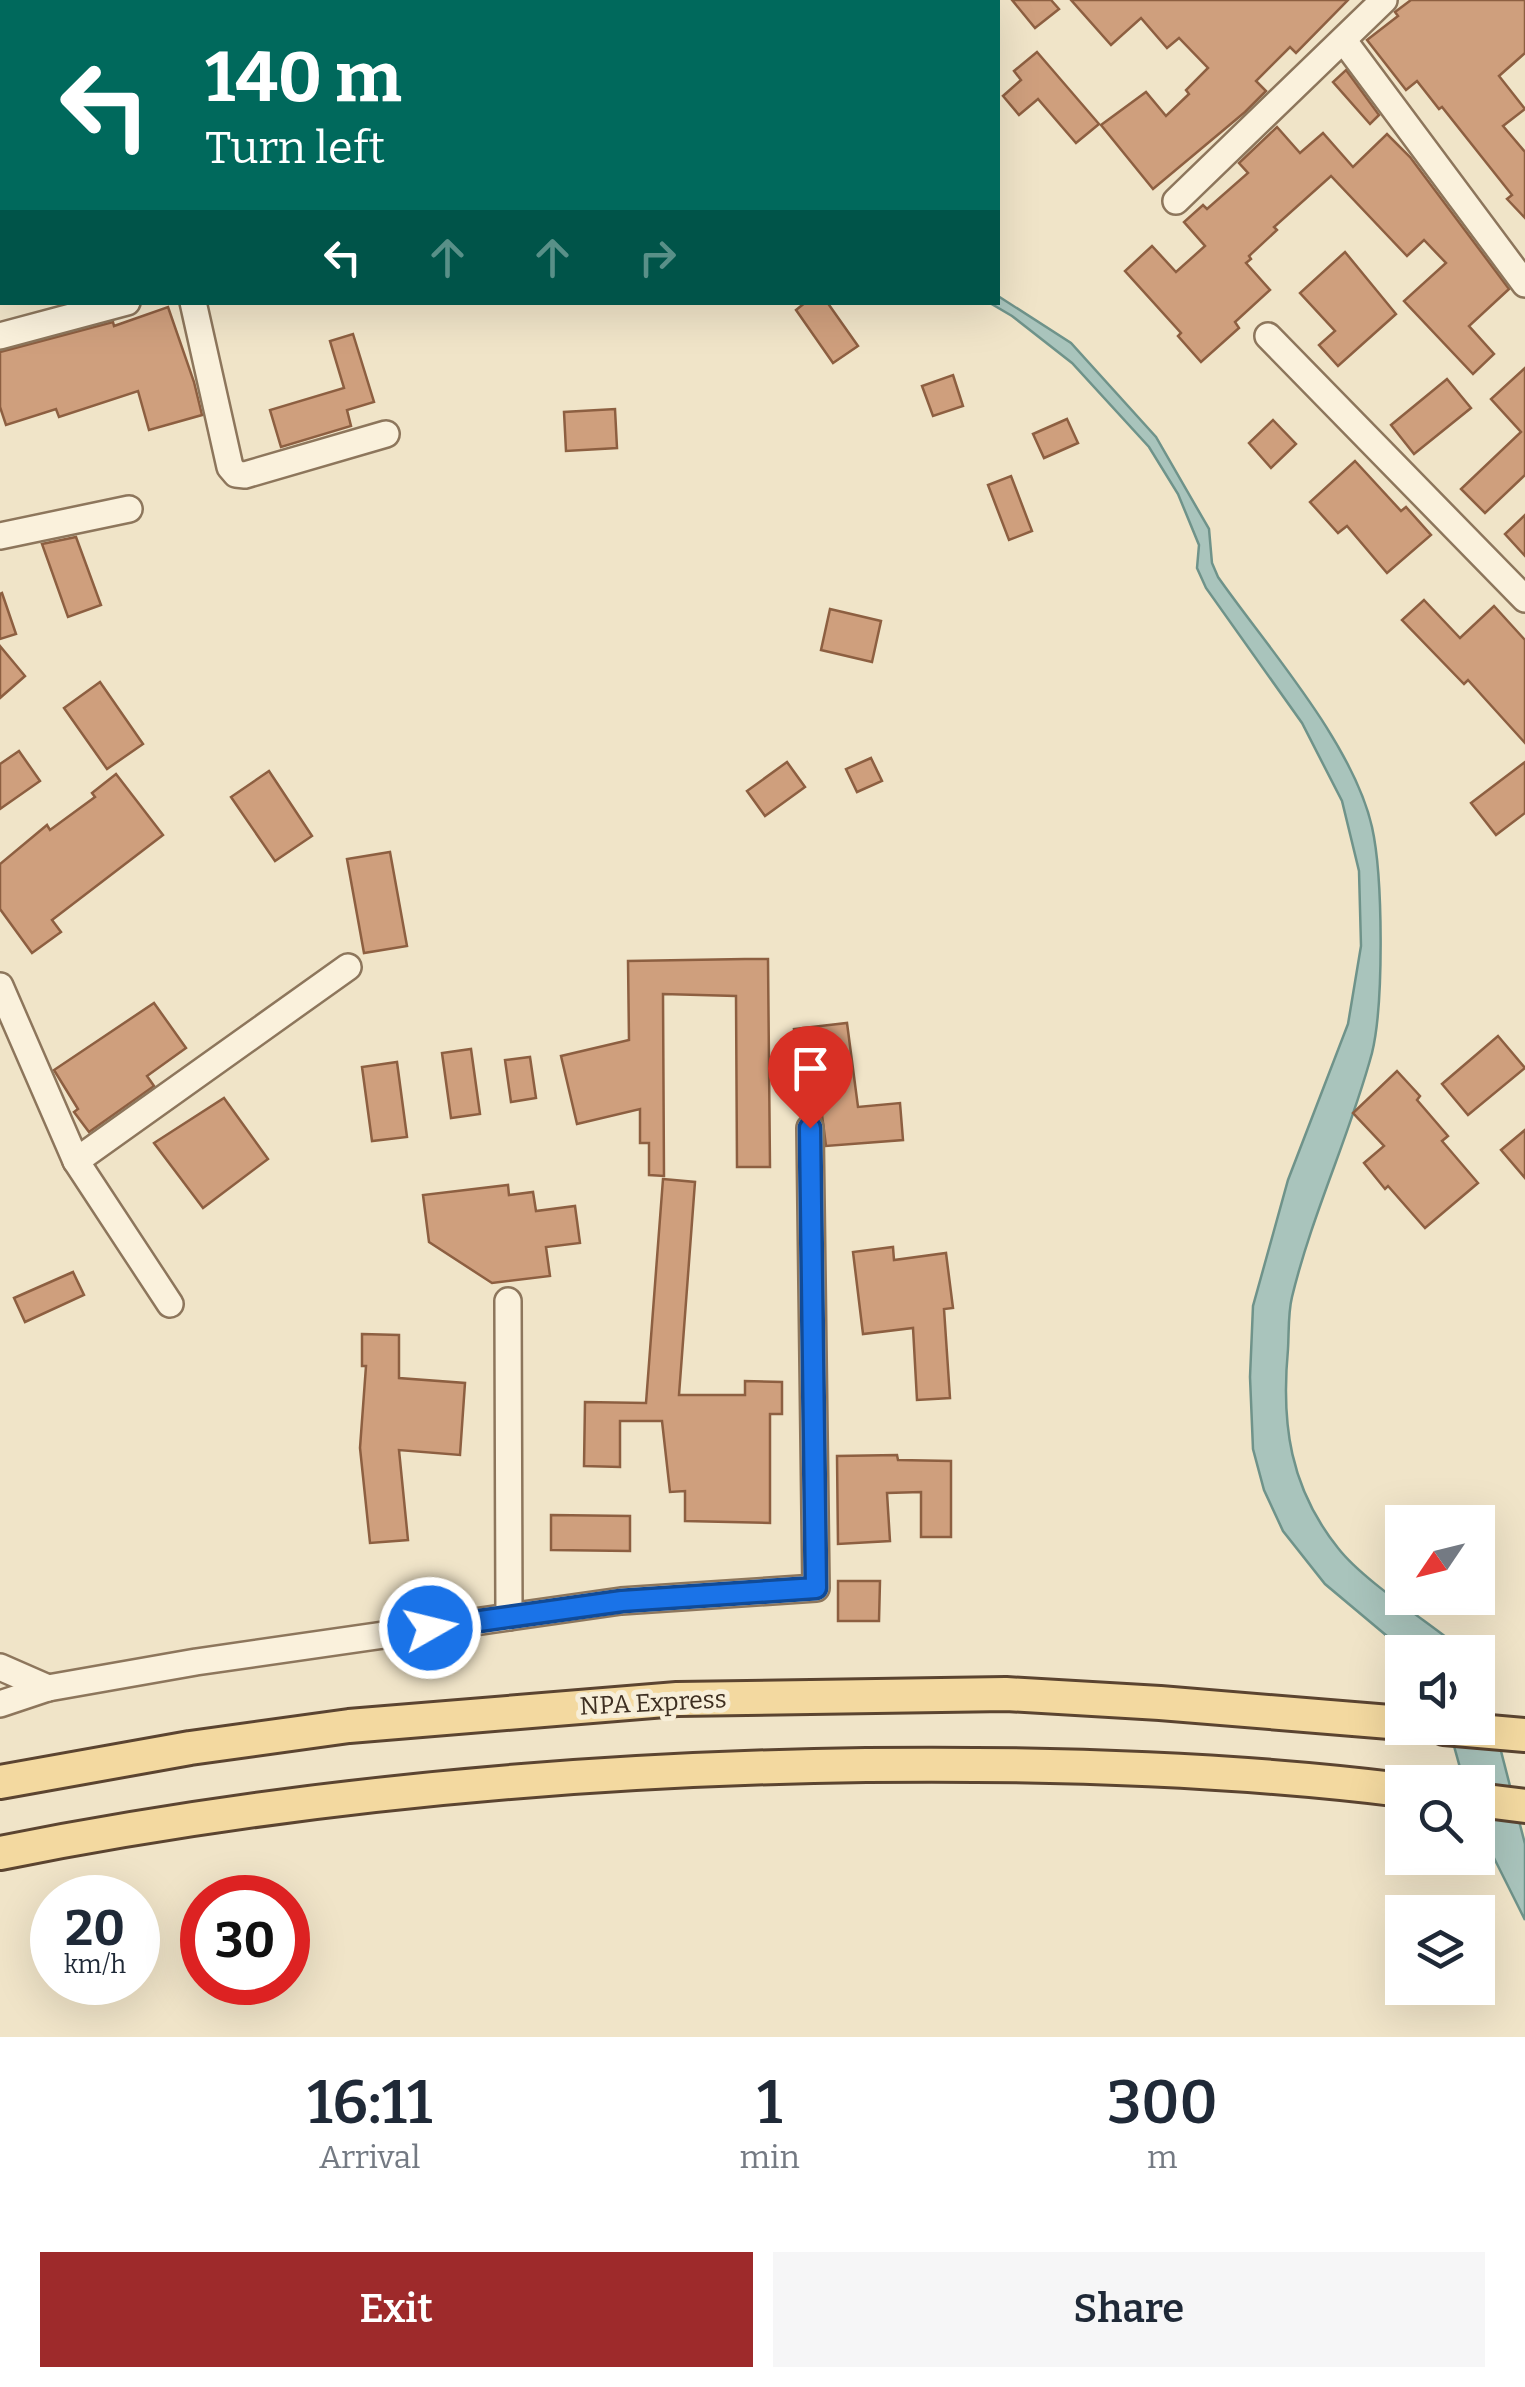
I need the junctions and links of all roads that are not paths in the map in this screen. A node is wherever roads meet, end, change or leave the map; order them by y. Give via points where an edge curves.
1 (1384, 0) edge
2 (1344, 41) junction
3 (1176, 202) dead end
4 (1525, 284) edge
5 (116, 305) edge
6 (194, 305) edge
7 (0, 336) edge
8 (1268, 336) dead end
9 (386, 434) dead end
10 (129, 509) dead end
11 (0, 536) edge
12 (1525, 599) edge
13 (348, 968) dead end
14 (0, 986) edge
15 (810, 1128) dead end
16 (76, 1161) junction
17 (508, 1302) dead end
18 (170, 1304) dead end
19 (508, 1617) junction
20 (0, 1667) edge
21 (48, 1688) junction
22 (0, 1704) edge
23 (1385, 1721) edge
24 (1495, 1733) edge
25 (1525, 1736) edge
26 (0, 1782) edge
27 (1385, 1788) edge
28 (1495, 1802) edge
29 (1525, 1806) edge
30 (0, 1853) edge

1 - 2 street
2 - 3 street
2 - 4 street
5 - 7 street
6 - 9 street via 236,474
8 - 12 street
10 - 11 street
13 - 16 street
14 - 16 street
15 - 19 street via 816,1588 622,1601
16 - 18 street
17 - 19 street
19 - 21 street
20 - 21 street
21 - 22 street
23 - 26 main road, NPA Express via 1006,1694 677,1699 349,1726
24 - 25 main road
27 - 30 main road via 1308,1778 996,1764 754,1766 413,1788
28 - 29 main road

